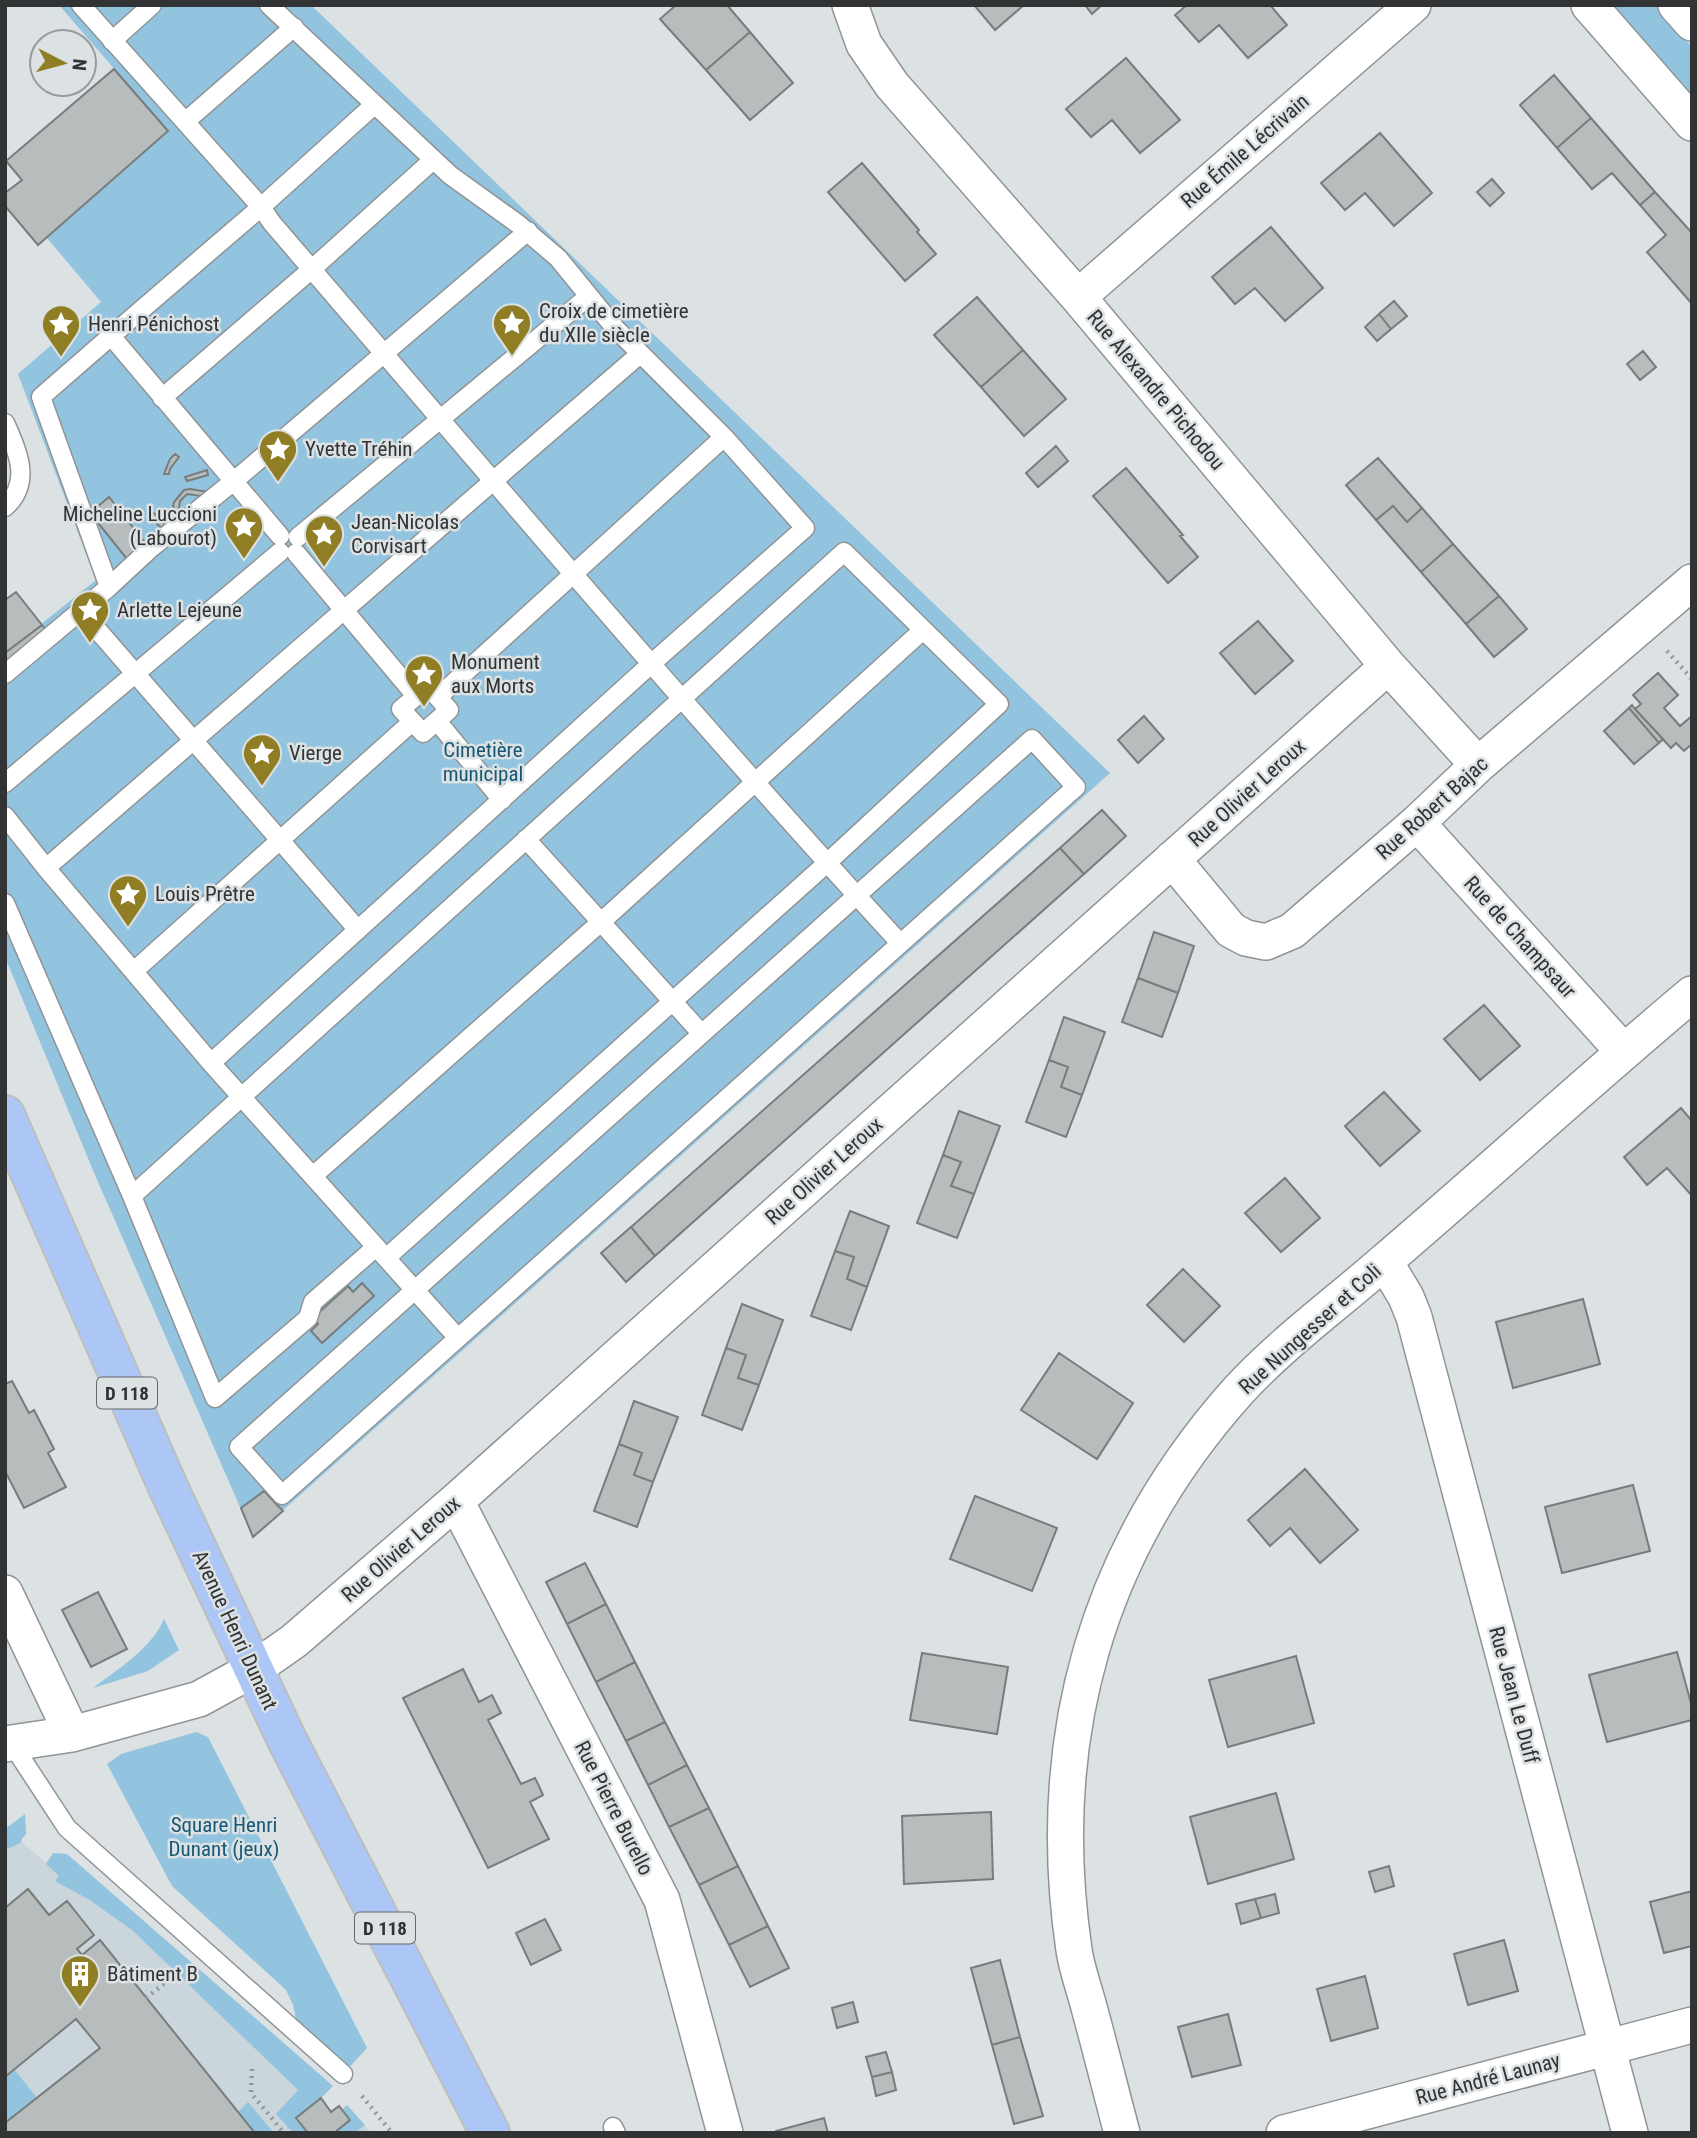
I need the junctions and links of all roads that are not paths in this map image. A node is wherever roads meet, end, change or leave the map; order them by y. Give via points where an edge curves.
1 (81, 5) edge
2 (152, 5) edge
3 (269, 5) edge
4 (850, 5) edge
5 (1413, 5) edge
6 (1589, 5) edge
7 (1676, 5) edge
8 (1692, 23) edge
9 (294, 27) junction
10 (112, 41) junction
11 (374, 105) junction
12 (186, 121) junction
13 (1692, 122) edge
14 (433, 160) junction
15 (261, 207) junction
16 (528, 231) junction
17 (312, 269) junction
18 (589, 296) junction
19 (1078, 296) junction
20 (111, 337) junction
21 (640, 354) junction
22 (384, 355) junction
23 (162, 398) junction
24 (439, 419) junction
25 (5, 423) edge
26 (724, 437) junction
27 (234, 481) junction
28 (492, 482) junction
29 (5, 507) edge
30 (288, 544) junction
31 (573, 575) junction
32 (1692, 582) edge
33 (109, 587) junction
34 (81, 611) junction
35 (342, 611) junction
36 (923, 630) junction
37 (650, 664) junction
38 (1388, 666) junction
39 (135, 673) junction
40 (5, 674) edge
41 (416, 696) junction
42 (438, 697) junction
43 (683, 701) junction
44 (437, 721) junction
45 (412, 722) junction
46 (194, 740) junction
47 (1478, 765) junction
48 (5, 783) edge
49 (755, 783) junction
50 (502, 800) junction
51 (5, 816) edge
52 (1417, 823) junction
53 (281, 839) junction
54 (526, 839) junction
55 (1172, 859) junction
56 (827, 863) junction
57 (46, 868) junction
58 (856, 895) junction
59 (5, 903) edge
60 (601, 922) junction
61 (358, 930) junction
62 (900, 943) junction
63 (134, 971) junction
64 (1692, 994) edge
65 (673, 1001) junction
66 (701, 1033) junction
67 (1623, 1051) junction
68 (211, 1063) junction
69 (243, 1098) junction
70 (5, 1115) edge
71 (314, 1175) junction
72 (132, 1196) junction
73 (381, 1253) junction
74 (1385, 1262) junction
75 (414, 1290) junction
76 (457, 1337) junction
77 (456, 1501) junction
78 (5, 1593) edge
79 (254, 1669) junction
80 (72, 1734) junction
81 (9, 1744) edge
82 (1692, 2025) edge
83 (1608, 2048) junction
84 (343, 2074) road end
85 (490, 2133) edge
86 (725, 2133) edge
87 (1122, 2133) edge
88 (1284, 2133) edge
89 (1630, 2133) edge

1 - 10 lane
2 - 10 lane
3 - 9 lane
4 - 19 street, Rue Alexandre Pichodou via 864,44 892,85
5 - 19 street, Rue Émile Lécrivain
6 - 13 street
7 - 8 street
9 - 11 lane
9 - 12 lane
10 - 12 lane
11 - 14 lane
11 - 15 lane
12 - 15 lane
14 - 16 lane
14 - 17 lane
15 - 17 lane
15 - 20 lane
16 - 18 lane
16 - 22 lane
17 - 22 lane
17 - 23 lane
18 - 21 lane
18 - 24 lane
19 - 38 street, Rue Alexandre Pichodou
20 - 23 lane
20 - 33 lane via 41,397
21 - 26 lane
21 - 28 lane
22 - 24 lane
22 - 27 lane
23 - 27 lane
24 - 28 lane
24 - 30 lane
25 - 29 lane via 22,473 17,492
26 - 31 lane
26 - 37 lane via 805,528
27 - 30 lane
27 - 33 lane
28 - 31 lane
28 - 35 lane
30 - 35 lane
30 - 39 lane
31 - 37 lane
31 - 42 lane
32 - 47 street, Rue Robert Bajac
33 - 34 lane
34 - 39 lane
34 - 40 lane
35 - 41 lane
35 - 46 lane
36 - 43 lane via 844,552
36 - 49 lane
36 - 56 lane via 999,704
37 - 43 lane
37 - 50 lane
38 - 47 street, Rue Alexandre Pichodou
38 - 55 street, Rue Olivier Leroux
39 - 46 lane
39 - 48 lane
41 - 42 lane via 428,686
41 - 45 lane via 401,709
42 - 44 lane via 449,710
43 - 49 lane
43 - 54 lane
44 - 45 lane via 423,733
44 - 50 lane
45 - 53 lane
46 - 53 lane
46 - 57 lane
47 - 52 street, Rue Robert Bajac
49 - 56 lane
49 - 60 lane
50 - 61 lane
51 - 57 lane
52 - 55 street, Rue Robert Bajac via 1292,931 1266,942 1246,939 1231,930
52 - 67 street, Rue de Champsaur
53 - 61 lane
53 - 63 lane
54 - 60 lane
54 - 69 lane
55 - 77 street, Rue Olivier Leroux
56 - 58 lane
56 - 65 lane
57 - 63 lane
58 - 62 lane
58 - 62 lane via 1032,738 1076,788
58 - 66 lane
59 - 72 lane
60 - 65 lane
60 - 71 lane
61 - 68 lane
62 - 76 lane
63 - 68 lane
64 - 67 street, Rue Nungesser et Coli
65 - 66 lane
65 - 73 lane
66 - 75 lane
67 - 74 street, Rue Nungesser et Coli
68 - 69 lane
69 - 71 lane
69 - 72 lane
70 - 79 main road, Avenue Henri Dunant / D 118
71 - 73 lane
72 - 73 lane via 215,1398 308,1318 313,1302
73 - 75 lane
74 - 83 street, Rue Jean Le Duff via 1414,1317
74 - 87 street, Rue Nungesser et Coli via 1239,1390 1186,1456 1142,1524 1093,1641 1080,1687 1067,1792 1067,1872 1075,1952
75 - 76 lane
75 - 76 lane via 239,1447 282,1494
77 - 79 street, Rue Olivier Leroux via 294,1641
77 - 86 street, Rue Pierre Burello via 662,1900
78 - 80 street
79 - 80 street, Rue Olivier Leroux via 199,1699
79 - 85 main road, Avenue Henri Dunant / D 118
80 - 81 street, Rue Olivier Leroux
81 - 84 lane via 67,1828
82 - 83 street, Rue André Launay
83 - 88 street, Rue André Launay
83 - 89 street, Rue Jean Le Duff

